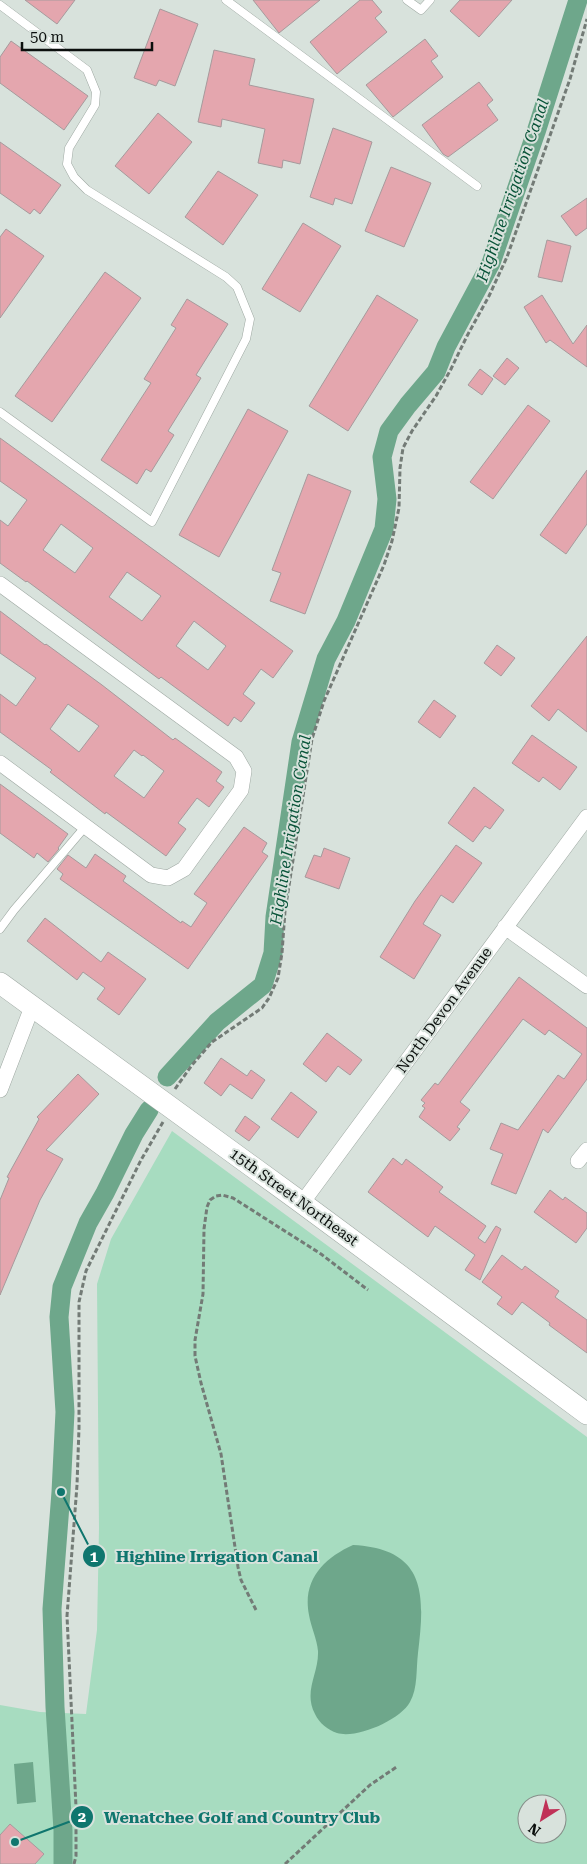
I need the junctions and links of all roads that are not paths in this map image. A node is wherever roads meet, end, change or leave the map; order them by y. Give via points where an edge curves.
1 (226, 0) edge
2 (407, 0) edge
3 (430, 0) edge
4 (0, 5) edge
5 (477, 186) dead end
6 (0, 412) edge
7 (0, 584) edge
8 (0, 763) edge
9 (587, 817) edge
10 (85, 827) junction
11 (505, 927) junction
12 (0, 929) edge
13 (0, 983) edge
14 (587, 986) edge
15 (32, 1007) junction
16 (0, 1090) edge
17 (302, 1202) junction
18 (587, 1414) edge

1 - 5 lane
2 - 3 lane via 421,10
4 - 6 lane via 87,70 96,92 95,105 69,148 67,164 74,177 87,190 226,277 237,287 250,319 246,339 152,522
7 - 10 street via 236,757 244,771 241,790 184,869 168,878 151,875
8 - 10 street
9 - 11 street, North Devon Avenue
10 - 12 lane
11 - 14 street
11 - 17 street, North Devon Avenue
13 - 15 street, 15th Street Northeast
15 - 16 street
15 - 17 street, 15th Street Northeast
17 - 18 street, 15th Street Northeast

